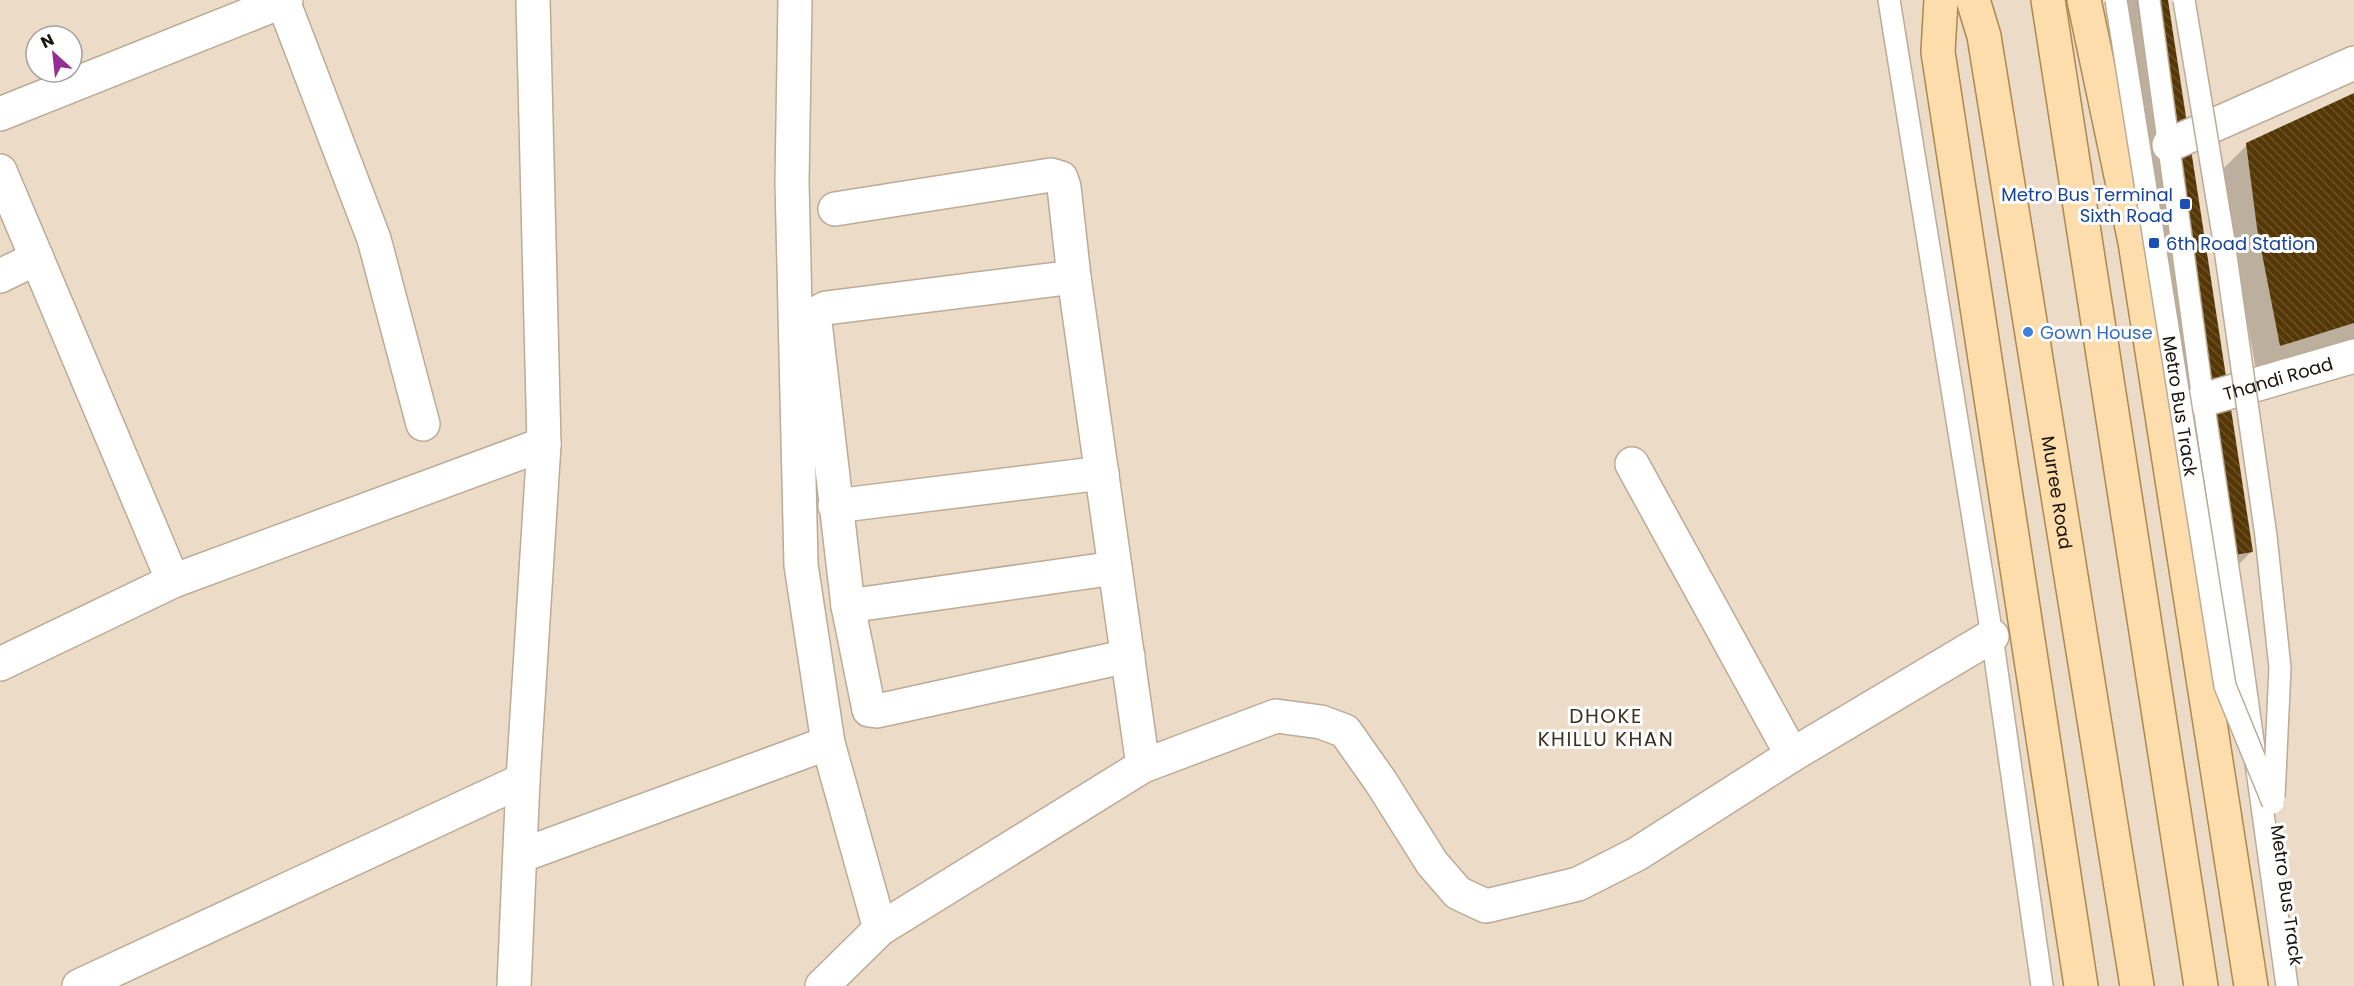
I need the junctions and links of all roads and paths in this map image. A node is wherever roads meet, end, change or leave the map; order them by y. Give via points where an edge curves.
1 (533, 0) edge
2 (795, 0) edge
3 (1889, 0) edge
4 (1941, 0) edge
5 (1972, 0) edge
6 (2048, 0) edge
7 (2084, 0) edge
8 (2116, 0) edge
9 (2149, 0) edge
10 (2184, 0) edge
11 (284, 1) edge
12 (2354, 63) edge
13 (0, 114) edge
14 (2169, 145) junction
15 (0, 171) edge
16 (835, 209) dead end
17 (37, 258) junction
18 (0, 276) edge
19 (1074, 278) junction
20 (2354, 356) edge
21 (2203, 400) junction
22 (423, 424) dead end
23 (544, 444) junction
24 (1632, 464) dead end
25 (1102, 473) junction
26 (835, 506) junction
27 (1115, 568) junction
28 (173, 581) junction
29 (848, 606) junction
30 (1992, 636) junction
31 (1128, 656) junction
32 (0, 664) edge
33 (828, 743) junction
34 (1792, 755) junction
35 (1143, 766) junction
36 (523, 780) junction
37 (2273, 803) junction
38 (520, 856) junction
39 (880, 929) junction
40 (79, 986) edge
41 (514, 986) edge
42 (822, 986) edge
43 (2042, 986) edge
44 (2081, 986) edge
45 (2137, 986) edge
46 (2201, 986) edge
47 (2251, 986) edge
48 (2287, 986) edge
49 (2300, 986) edge

1 - 23 street
2 - 33 street via 792,182 801,565
3 - 30 lane
4 - 44 main road via 1938,52
5 - 45 main road, Murree Road via 1984,36
6 - 46 main road
7 - 47 main road via 2134,243
8 - 37 lane, Metro Bus Track, bridge via 2225,686
9 - 14 lane
10 - 37 lane, Metro Bus Track, bridge via 2266,536 2280,668
11 - 13 street
11 - 22 street via 374,239
12 - 14 street
14 - 21 lane
15 - 17 street
16 - 19 street via 1051,175 1061,178 1064,187
17 - 18 street
17 - 28 street
19 - 25 street
19 - 26 street via 817,312
20 - 21 street, Thandi Road
21 - 48 lane
23 - 28 street
23 - 36 street
24 - 34 street
25 - 26 street
25 - 27 street
26 - 29 street
27 - 29 street
27 - 31 street
28 - 32 street
29 - 31 street via 868,710
30 - 34 street
30 - 43 lane
31 - 35 street
33 - 38 street
33 - 39 street
34 - 35 street via 1637,854 1578,884 1486,906 1458,893 1432,863 1345,731 1321,722 1276,716
35 - 39 street
36 - 38 street
36 - 40 street
37 - 49 lane, Metro Bus Track
38 - 41 street
39 - 42 street

